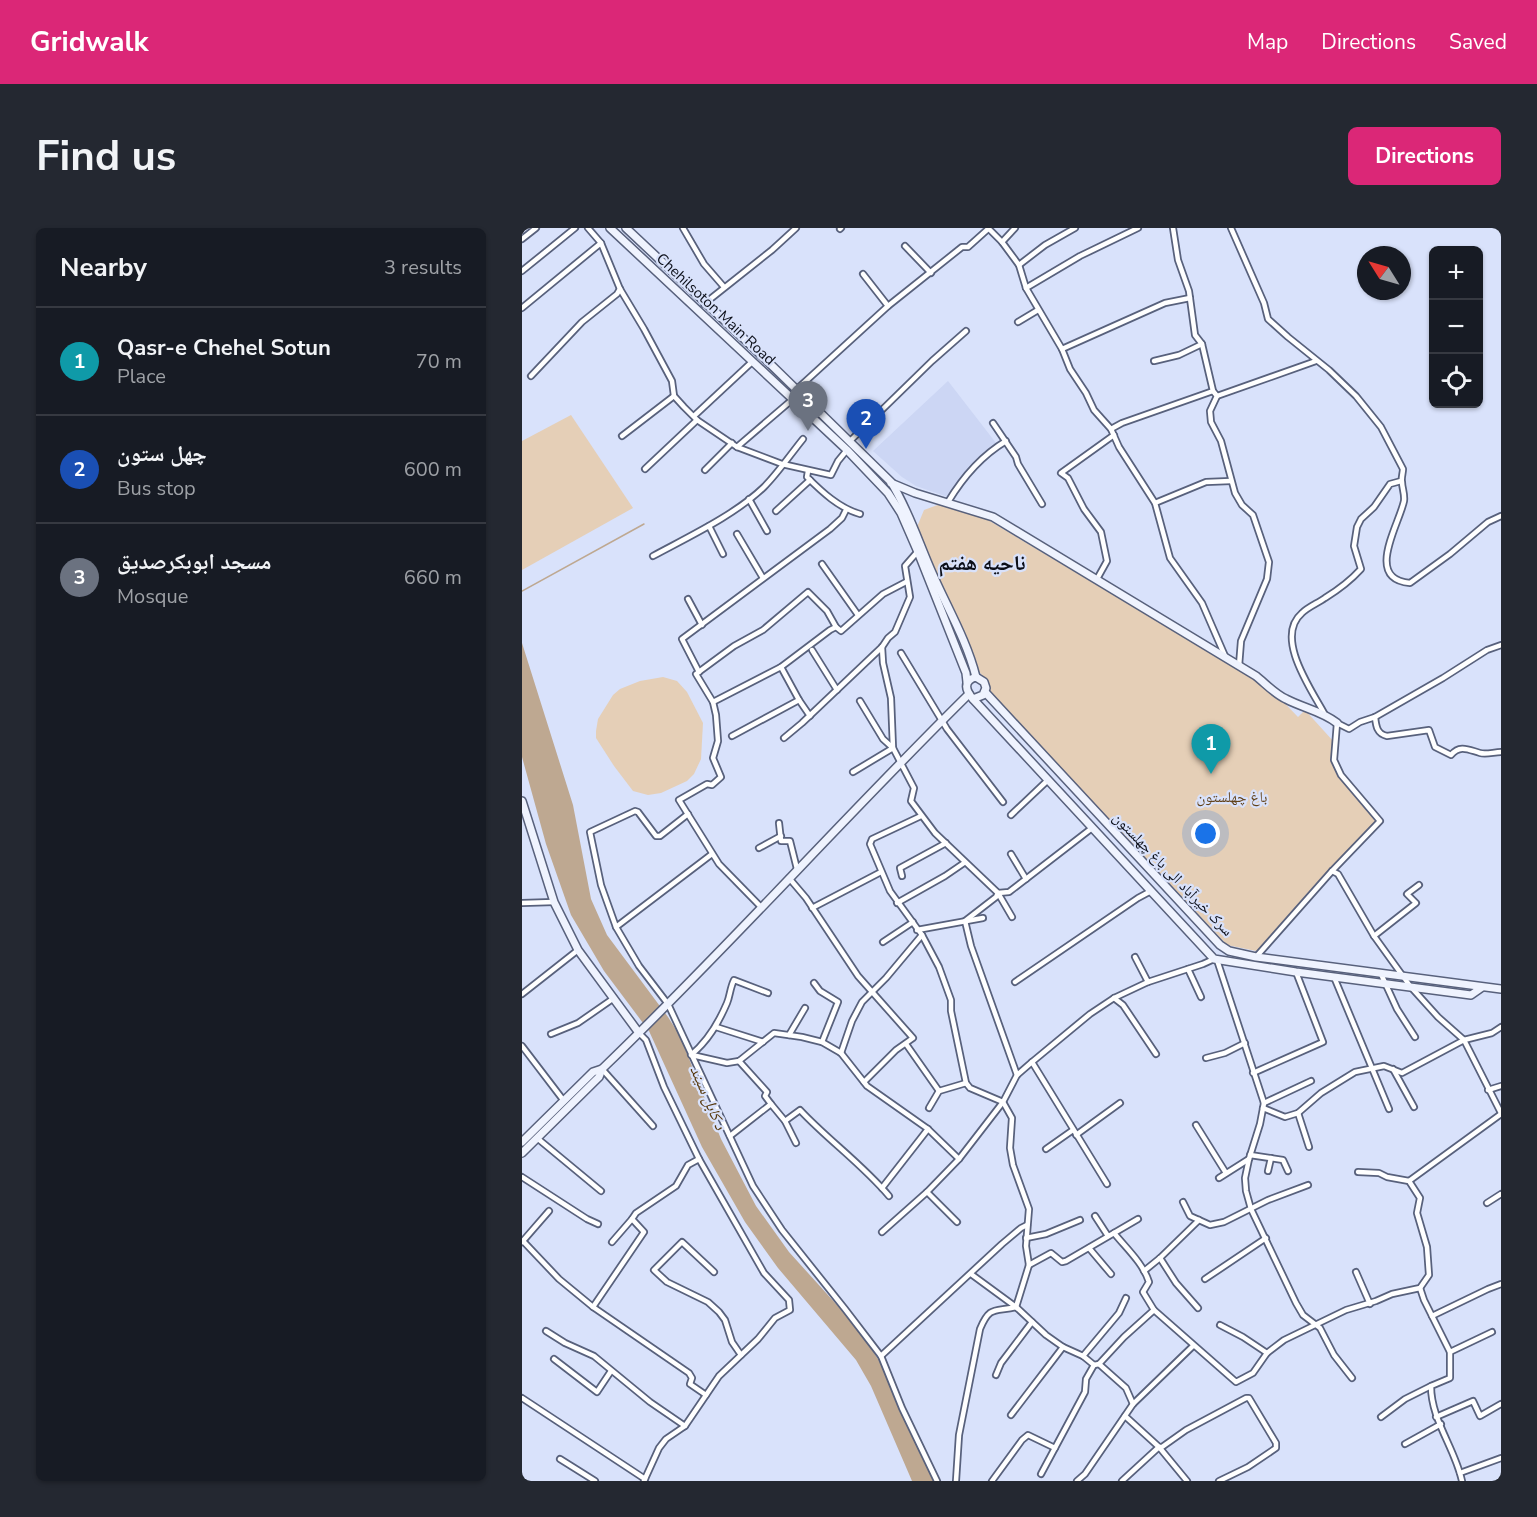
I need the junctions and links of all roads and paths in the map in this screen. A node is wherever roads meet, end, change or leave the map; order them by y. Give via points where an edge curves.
1 (536, 228) edge
2 (575, 228) edge
3 (588, 228) edge
4 (610, 228) edge
5 (683, 228) edge
6 (796, 228) edge
7 (988, 228) edge
8 (1015, 228) edge
9 (1075, 228) edge
10 (1138, 228) edge
11 (1173, 228) edge
12 (1231, 228) edge
13 (631, 230) edge
14 (522, 239) edge
15 (1002, 242) junction
16 (601, 243) junction
17 (905, 246) dead end
18 (1019, 265) junction
19 (522, 271) edge
20 (931, 273) junction
21 (863, 274) dead end
22 (724, 287) junction
23 (1026, 288) junction
24 (620, 289) junction
25 (1190, 297) junction
26 (704, 304) junction
27 (888, 306) junction
28 (522, 308) edge
29 (1038, 310) junction
30 (1018, 322) dead end
31 (966, 331) dead end
32 (1202, 344) junction
33 (1062, 349) junction
34 (753, 361) junction
35 (1154, 361) dead end
36 (1316, 361) junction
37 (531, 376) dead end
38 (796, 390) junction
39 (1213, 391) junction
40 (674, 396) junction
41 (1217, 396) junction
42 (793, 399) junction
43 (695, 418) junction
44 (993, 423) dead end
45 (1111, 429) junction
46 (1114, 435) junction
47 (622, 436) dead end
48 (803, 440) dead end
49 (1006, 441) junction
50 (735, 445) junction
51 (848, 446) junction
52 (782, 464) junction
53 (645, 469) dead end
54 (705, 470) dead end
55 (808, 471) junction
56 (810, 480) junction
57 (1232, 481) junction
58 (1401, 481) junction
59 (891, 483) junction
60 (915, 493) junction
61 (749, 499) junction
62 (902, 501) junction
63 (948, 502) junction
64 (1155, 503) junction
65 (1042, 504) dead end
66 (846, 510) junction
67 (776, 511) dead end
68 (860, 514) dead end
69 (1501, 516) edge
70 (709, 526) junction
71 (767, 531) dead end
72 (737, 534) dead end
73 (919, 550) junction
74 (723, 554) dead end
75 (652, 556) dead end
76 (822, 564) dead end
77 (763, 578) junction
78 (1097, 579) junction
79 (906, 582) junction
80 (688, 599) dead end
81 (858, 615) junction
82 (702, 625) junction
83 (836, 627) junction
84 (1501, 645) edge
85 (882, 647) junction
86 (812, 651) dead end
87 (901, 652) dead end
88 (1227, 659) junction
89 (1239, 666) junction
90 (781, 668) junction
91 (699, 672) junction
92 (976, 677) junction
93 (968, 682) junction
94 (837, 690) junction
95 (985, 692) junction
96 (971, 697) junction
97 (799, 700) junction
98 (860, 701) dead end
99 (713, 702) junction
100 (1324, 713) junction
101 (810, 716) junction
102 (1375, 717) junction
103 (943, 719) junction
104 (1337, 723) junction
105 (732, 736) dead end
106 (784, 738) dead end
107 (893, 748) junction
108 (1501, 752) edge
109 (901, 764) junction
110 (853, 772) dead end
111 (1048, 780) junction
112 (522, 801) edge
113 (1003, 802) dead end
114 (688, 814) junction
115 (1011, 815) dead end
116 (921, 816) junction
117 (529, 822) junction
118 (779, 823) dead end
119 (522, 827) edge
120 (1092, 828) junction
121 (781, 836) junction
122 (946, 843) junction
123 (759, 848) dead end
124 (712, 854) junction
125 (1011, 854) dead end
126 (964, 863) junction
127 (797, 869) junction
128 (1332, 871) junction
129 (881, 872) junction
130 (902, 876) dead end
131 (789, 878) junction
132 (1026, 879) junction
133 (1419, 885) dead end
134 (1151, 891) junction
135 (998, 893) junction
136 (554, 902) junction
137 (522, 903) edge
138 (897, 903) junction
139 (760, 906) junction
140 (812, 908) junction
141 (1012, 917) dead end
142 (983, 918) dead end
143 (965, 921) junction
144 (913, 922) junction
145 (616, 927) junction
146 (917, 930) junction
147 (922, 934) junction
148 (1374, 936) junction
149 (883, 942) dead end
150 (578, 950) junction
151 (1135, 957) dead end
152 (1256, 957) junction
153 (1215, 959) junction
154 (1188, 969) junction
155 (1296, 972) junction
156 (1381, 974) junction
157 (1334, 976) junction
158 (1405, 976) junction
159 (814, 982) dead end
160 (1015, 982) dead end
161 (1148, 982) junction
162 (1384, 983) junction
163 (1410, 986) junction
164 (1481, 988) junction
165 (1501, 989) edge
166 (768, 993) dead end
167 (873, 993) junction
168 (522, 994) edge
169 (1201, 997) dead end
170 (614, 998) junction
171 (1114, 998) junction
172 (666, 1006) junction
173 (805, 1008) dead end
174 (1501, 1026) edge
175 (716, 1027) junction
176 (642, 1030) junction
177 (551, 1034) dead end
178 (789, 1035) junction
179 (1415, 1036) dead end
180 (1464, 1040) junction
181 (763, 1042) junction
182 (822, 1042) junction
183 (1245, 1043) junction
184 (906, 1044) junction
185 (522, 1046) edge
186 (842, 1053) junction
187 (1156, 1054) dead end
188 (691, 1055) junction
189 (529, 1057) junction
190 (1206, 1058) dead end
191 (739, 1061) junction
192 (522, 1062) edge
193 (1032, 1062) junction
194 (602, 1069) junction
195 (1372, 1069) junction
196 (1393, 1069) junction
197 (1253, 1073) junction
198 (1017, 1075) junction
199 (1311, 1081) dead end
200 (864, 1082) junction
201 (966, 1083) junction
202 (1501, 1086) edge
203 (1488, 1090) junction
204 (939, 1091) junction
205 (564, 1101) junction
206 (1003, 1102) junction
207 (1120, 1103) dead end
208 (771, 1104) junction
209 (1263, 1106) junction
210 (1414, 1107) dead end
211 (929, 1108) dead end
212 (1389, 1109) dead end
213 (1298, 1113) junction
214 (1501, 1113) edge
215 (785, 1121) junction
216 (1196, 1125) dead end
217 (653, 1126) dead end
218 (928, 1129) junction
219 (1075, 1132) junction
220 (730, 1136) junction
221 (537, 1138) junction
222 (522, 1142) edge
223 (796, 1143) dead end
224 (1309, 1147) dead end
225 (1046, 1149) dead end
226 (522, 1153) edge
227 (1249, 1157) junction
228 (1270, 1158) junction
229 (699, 1159) junction
230 (959, 1159) junction
231 (1268, 1171) dead end
232 (1288, 1172) dead end
233 (1358, 1172) dead end
234 (1226, 1173) junction
235 (522, 1177) edge
236 (1219, 1178) dead end
237 (1409, 1181) junction
238 (1107, 1184) dead end
239 (1308, 1185) dead end
240 (882, 1188) junction
241 (601, 1191) dead end
242 (927, 1192) junction
243 (1501, 1194) edge
244 (889, 1196) dead end
245 (1183, 1202) dead end
246 (1487, 1203) dead end
247 (1251, 1209) junction
248 (549, 1210) dead end
249 (1095, 1216) dead end
250 (632, 1219) junction
251 (1138, 1219) dead end
252 (1080, 1220) dead end
253 (1199, 1220) junction
254 (957, 1222) dead end
255 (598, 1224) dead end
256 (1027, 1225) junction
257 (882, 1232) dead end
258 (1114, 1233) junction
259 (1108, 1236) junction
260 (1026, 1238) junction
261 (1266, 1238) junction
262 (523, 1241) edge
263 (612, 1242) dead end
264 (1089, 1248) junction
265 (1160, 1258) junction
266 (1029, 1265) junction
267 (1144, 1271) junction
268 (714, 1272) dead end
269 (1356, 1272) dead end
270 (971, 1274) junction
271 (1111, 1274) dead end
272 (1205, 1279) dead end
273 (1501, 1284) edge
274 (1420, 1288) junction
275 (1126, 1298) dead end
276 (1370, 1304) junction
277 (592, 1307) junction
278 (1016, 1307) junction
279 (1198, 1308) dead end
280 (1154, 1310) junction
281 (1432, 1316) junction
282 (1032, 1322) junction
283 (1220, 1325) dead end
284 (1316, 1325) junction
285 (546, 1331) dead end
286 (1492, 1332) dead end
287 (1193, 1346) junction
288 (1063, 1347) junction
289 (1450, 1352) junction
290 (1267, 1353) junction
291 (741, 1355) junction
292 (881, 1356) junction
293 (1083, 1356) junction
294 (554, 1359) dead end
295 (1097, 1365) junction
296 (611, 1371) junction
297 (996, 1375) dead end
298 (1352, 1378) dead end
299 (1431, 1386) junction
300 (706, 1395) junction
301 (522, 1398) edge
302 (1133, 1404) junction
303 (1501, 1404) edge
304 (1011, 1414) dead end
305 (1125, 1416) junction
306 (1381, 1417) dead end
307 (1437, 1417) junction
308 (1441, 1424) junction
309 (686, 1426) junction
310 (1406, 1444) dead end
311 (1159, 1447) junction
312 (1055, 1448) junction
313 (1501, 1458) edge
314 (560, 1459) dead end
315 (1460, 1473) junction
316 (1041, 1474) dead end
317 (644, 1480) edge
318 (595, 1481) edge
319 (937, 1481) edge
320 (956, 1481) edge
321 (992, 1481) edge
322 (1077, 1481) edge
323 (1122, 1481) edge
324 (1187, 1481) edge
325 (1219, 1481) edge
326 (1462, 1481) edge

1 - 14 street
2 - 19 street
3 - 16 street
4 - 34 main road, Chehilsoton Main Road
5 - 22 street via 704,264
6 - 22 street
7 - 15 street
7 - 20 street
8 - 15 street
9 - 18 street
10 - 23 street
11 - 25 street
12 - 36 street via 1268,319
13 - 26 main road, Chehilsoton Main Road
15 - 18 street
16 - 24 street
16 - 28 street
17 - 20 street
18 - 23 street
20 - 27 street
21 - 27 street
22 - 26 street
23 - 29 street
24 - 37 street
24 - 40 street via 672,381
25 - 32 street via 1195,335
25 - 33 street via 1166,303
26 - 38 main road, Chehilsoton Main Road
27 - 38 street
29 - 30 street
29 - 33 street
31 - 51 street
32 - 35 street via 1179,356
32 - 39 street
33 - 45 street via 1094,410
34 - 42 main road, Chehilsoton Main Road
34 - 43 street
36 - 41 street
36 - 58 street via 1356,396 1381,427 1403,469
38 - 51 main road, Chehilsoton Main Road
39 - 41 street
39 - 45 street
40 - 43 street
40 - 47 street
41 - 57 street via 1210,411 1211,422 1221,441
42 - 50 street
42 - 51 main road, Chehilsoton Main Road
43 - 50 street
43 - 53 street
44 - 49 street
45 - 46 street
46 - 64 street
46 - 78 street via 1061,473 1101,532 1107,561
48 - 52 street
49 - 63 street via 973,467
49 - 65 street
50 - 52 street
50 - 54 street
51 - 55 street via 831,475
51 - 59 main road, Chehilsoton Main Road
51 - 73 main road, Chehilsoton Main Road via 888,493
52 - 55 street
52 - 61 street
55 - 56 street
56 - 66 street
56 - 67 street
57 - 64 street via 1206,482
57 - 89 street via 1242,505 1253,515 1269,562 1268,579 1241,641
58 - 69 street via 1404,500 1387,549 1386,566 1403,583 1410,583
58 - 100 street via 1390,484 1357,527 1354,546 1361,569 1300,614 1291,632 1292,651
59 - 60 main road
59 - 62 main road, Chehilsoton Main Road
60 - 62 main road
60 - 63 main road
61 - 70 street
61 - 71 street
62 - 73 main road, Chehilsoton Main Road
63 - 78 main road via 993,517
64 - 88 street via 1170,558 1202,603
66 - 68 street
66 - 77 street via 830,529
70 - 74 street
70 - 75 street
72 - 77 street
73 - 79 street via 904,566
73 - 92 main road, Chehilsoton Main Road via 968,651
73 - 93 main road, Chehilsoton Main Road
76 - 81 street
77 - 82 street
78 - 88 main road
79 - 81 street via 883,594
79 - 85 street via 910,597 895,632
80 - 82 street
81 - 83 street via 842,631
82 - 91 street via 681,639
83 - 90 street
83 - 91 street via 808,592 763,630
84 - 102 street
85 - 94 street
85 - 107 street via 891,698
86 - 94 street
87 - 103 street
88 - 89 main road
89 - 100 main road via 1283,698
90 - 97 street
90 - 99 street
91 - 99 street via 696,674
92 - 93 main road
92 - 95 main road via 984,682
93 - 96 main road via 966,688
94 - 101 street
95 - 96 main road via 980,697
95 - 152 main road, سرک خیرآباد الی باغ چهلستون via 1220,945
96 - 103 main road
96 - 111 main road
97 - 101 street
97 - 105 street
98 - 107 street via 883,739
99 - 114 street via 718,741 713,758 721,777 680,799
100 - 104 main road
101 - 106 street
102 - 104 street via 1349,729
102 - 108 street via 1381,735 1430,730 1435,747 1451,754 1466,748 1479,753
103 - 109 main road
103 - 113 street
104 - 128 street via 1334,760 1341,775 1380,821
107 - 109 street
107 - 110 street
109 - 116 street via 914,788 911,801
109 - 127 main road
111 - 115 street
111 - 120 main road
112 - 117 main road
114 - 124 street
114 - 145 street via 660,836 635,811 590,832 601,885
116 - 122 street
116 - 129 street via 870,841
117 - 119 street
117 - 136 main road
118 - 121 street
120 - 132 street
120 - 134 main road
121 - 123 street
121 - 127 street via 782,842 790,840
122 - 126 street
122 - 130 street via 900,868
124 - 139 street
124 - 145 street
125 - 132 street
126 - 135 street
126 - 138 street
127 - 131 main road
128 - 148 street via 1338,874
128 - 152 street
129 - 138 street
129 - 140 street
131 - 139 main road
131 - 140 street
132 - 135 street via 1009,892
133 - 148 street via 1407,894 1416,903
134 - 153 main road
134 - 160 street
135 - 141 street
135 - 143 street
136 - 137 street
136 - 150 main road
138 - 144 street
139 - 172 main road
140 - 167 street
142 - 143 street
143 - 146 street
143 - 198 street
144 - 146 street
144 - 149 street
145 - 172 street
146 - 147 street
147 - 167 street
147 - 201 street via 951,1000
148 - 158 street
150 - 168 street
150 - 170 main road
151 - 161 street
152 - 156 main road, سرک خیرآباد الی باغ چهلستون
153 - 154 street
153 - 155 main road
153 - 183 street
154 - 161 street
154 - 169 street
155 - 157 main road
155 - 197 street via 1323,1042
156 - 158 main road, سرک خیرآباد الی باغ چهلستون
156 - 162 street
157 - 162 main road
157 - 195 street
158 - 163 street
158 - 164 main road, سرک خیرآباد الی باغ چهلستون
159 - 182 street via 820,991 838,1002
161 - 171 street
162 - 163 main road
162 - 179 street
163 - 164 main road via 1471,994
163 - 180 street
164 - 165 main road, سرک خیرآباد الی باغ چهلستون
166 - 175 street via 734,980
167 - 184 street via 913,1038
167 - 186 street via 857,1010
170 - 176 main road
170 - 177 street via 578,1023
171 - 187 street
171 - 193 street
172 - 176 main road
172 - 188 street
173 - 178 street
174 - 180 street via 1491,1033
175 - 181 street
175 - 188 street
176 - 194 main road
176 - 229 street via 664,1088
178 - 181 street via 771,1033
178 - 182 street
180 - 196 street via 1402,1073
180 - 203 street
181 - 191 street
182 - 186 street
183 - 190 street
183 - 197 street
184 - 200 street
184 - 204 street
185 - 189 street
186 - 200 street
188 - 191 street via 727,1063
188 - 220 street
189 - 192 street
189 - 205 street
191 - 208 street via 766,1092
193 - 198 street
193 - 219 street
194 - 205 main road via 593,1072
194 - 217 street
194 - 221 main road via 599,1077
195 - 196 street
195 - 212 street
195 - 213 street via 1355,1072
196 - 210 street
197 - 209 street
198 - 206 street
199 - 209 street
200 - 218 street
201 - 204 street
201 - 206 street
202 - 203 street
203 - 214 street
204 - 211 street
205 - 222 main road
206 - 230 street
206 - 256 street via 1012,1118 1010,1148 1029,1209
207 - 219 street
208 - 215 street
208 - 220 street
209 - 213 street via 1286,1118
209 - 227 street
213 - 224 street
214 - 237 street
215 - 223 street
215 - 240 street via 800,1110
216 - 234 street
218 - 230 street
218 - 240 street
219 - 225 street
219 - 238 street
220 - 292 street via 753,1186 782,1230
221 - 226 main road
221 - 241 street
227 - 228 street
227 - 234 street
227 - 247 street via 1245,1178
228 - 231 street
228 - 232 street via 1283,1160
229 - 250 street via 688,1165 676,1186
229 - 291 street via 764,1273 789,1300 790,1310 775,1318
230 - 242 street
233 - 237 street
234 - 236 street
235 - 255 street
237 - 274 street via 1420,1198 1417,1213 1427,1247 1429,1275
239 - 247 street
240 - 244 street
242 - 254 street
242 - 257 street
243 - 246 street
245 - 253 street via 1188,1214
247 - 253 street via 1210,1226
247 - 261 street
248 - 262 street
249 - 259 street
250 - 263 street
250 - 277 street via 644,1232
251 - 258 street
252 - 260 street
253 - 265 street
256 - 260 street
256 - 270 street
258 - 259 street
258 - 267 street
259 - 264 street
260 - 266 street
261 - 272 street
261 - 284 street via 1296,1303
262 - 277 street
264 - 266 street via 1065,1262 1051,1253
264 - 271 street
265 - 267 street
265 - 279 street
266 - 278 street
267 - 280 street via 1149,1282 1143,1292
268 - 291 street via 682,1242 654,1270 667,1282 708,1302 719,1312
269 - 276 street
270 - 278 street
270 - 292 street
273 - 281 street
274 - 276 street
274 - 281 street
275 - 293 street via 1119,1313
276 - 284 street
277 - 300 street via 689,1373 690,1384
278 - 282 street
278 - 320 street via 997,1308 986,1315 980,1329 959,1435
280 - 287 street
280 - 295 street
281 - 289 street
282 - 288 street
282 - 297 street
283 - 290 street
284 - 290 street
284 - 298 street
285 - 296 street via 594,1356
286 - 289 street
287 - 290 street via 1236,1382 1253,1373
287 - 302 street
288 - 293 street
288 - 304 street
289 - 299 street via 1450,1378
291 - 300 street
292 - 319 street
293 - 295 street
294 - 296 street via 597,1392
295 - 302 street via 1126,1388
295 - 312 street via 1086,1379 1085,1392
296 - 309 street
299 - 306 street
299 - 307 street
300 - 309 street
301 - 317 street
302 - 305 street
303 - 307 street via 1480,1416 1473,1401
305 - 311 street
305 - 322 street
307 - 308 street
308 - 310 street
308 - 315 street
309 - 317 street via 659,1448
311 - 323 street
311 - 324 street
311 - 325 street via 1249,1398 1276,1448
312 - 316 street
312 - 321 street via 1028,1435
313 - 315 street
314 - 318 street
315 - 326 street

